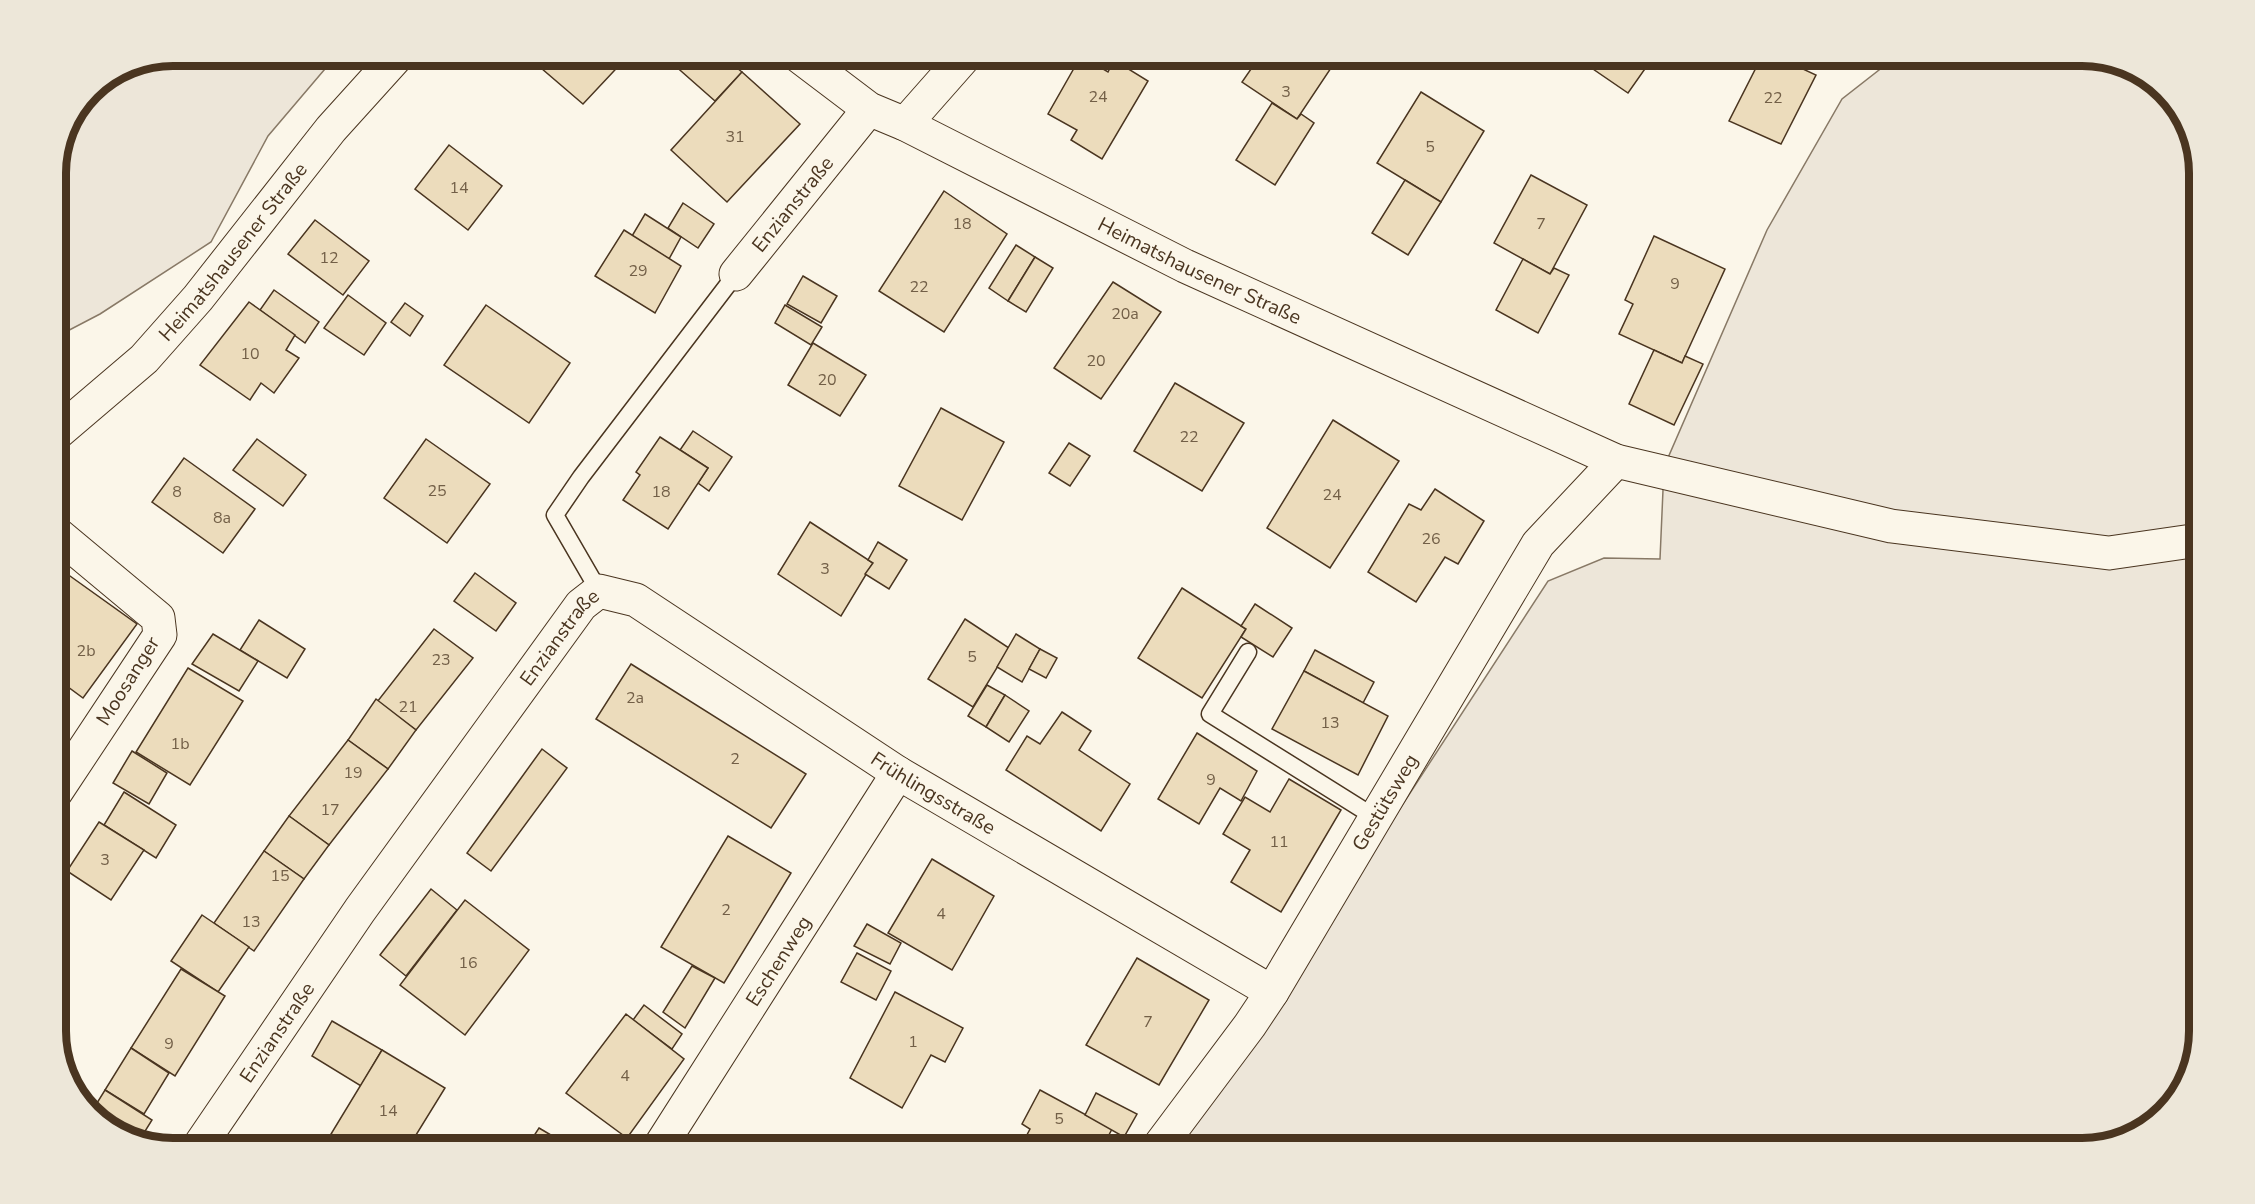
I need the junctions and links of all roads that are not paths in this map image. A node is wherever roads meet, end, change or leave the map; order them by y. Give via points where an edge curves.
1 (388, 66) edge
2 (812, 66) edge
3 (956, 66) edge
4 (869, 110) junction
5 (905, 124) junction
6 (735, 274) joint
7 (66, 425) edge
8 (1616, 461) junction
9 (66, 541) edge
10 (2189, 541) edge
11 (598, 591) junction
12 (1248, 652) dead end
13 (898, 773) junction
14 (66, 777) edge
15 (1376, 818) junction
16 (1272, 992) junction
17 (205, 1138) edge
18 (666, 1138) edge
19 (1166, 1138) edge

1 - 7 street, Heimatshausener Straße via 331,129 198,298 144,359
2 - 4 street, Heimatshausener Straße
3 - 5 street
4 - 5 street, Heimatshausener Straße
4 - 6 street, Enzianstraße
5 - 8 street, Heimatshausener Straße via 1185,266
6 - 11 lane, Enzianstraße via 555,515
8 - 10 street, Heimatshausener Straße via 1891,526 2109,553
8 - 15 street, Gestütsweg via 1538,544
9 - 14 street, Moosanger via 158,618 160,635
11 - 13 street, Frühlingsstraße via 636,600
11 - 17 street, Enzianstraße via 581,605 360,910
12 - 15 lane via 1210,714
13 - 16 street, Frühlingsstraße
13 - 18 street, Eschenweg
15 - 16 street, Gestütsweg
16 - 19 street, Gestütsweg

